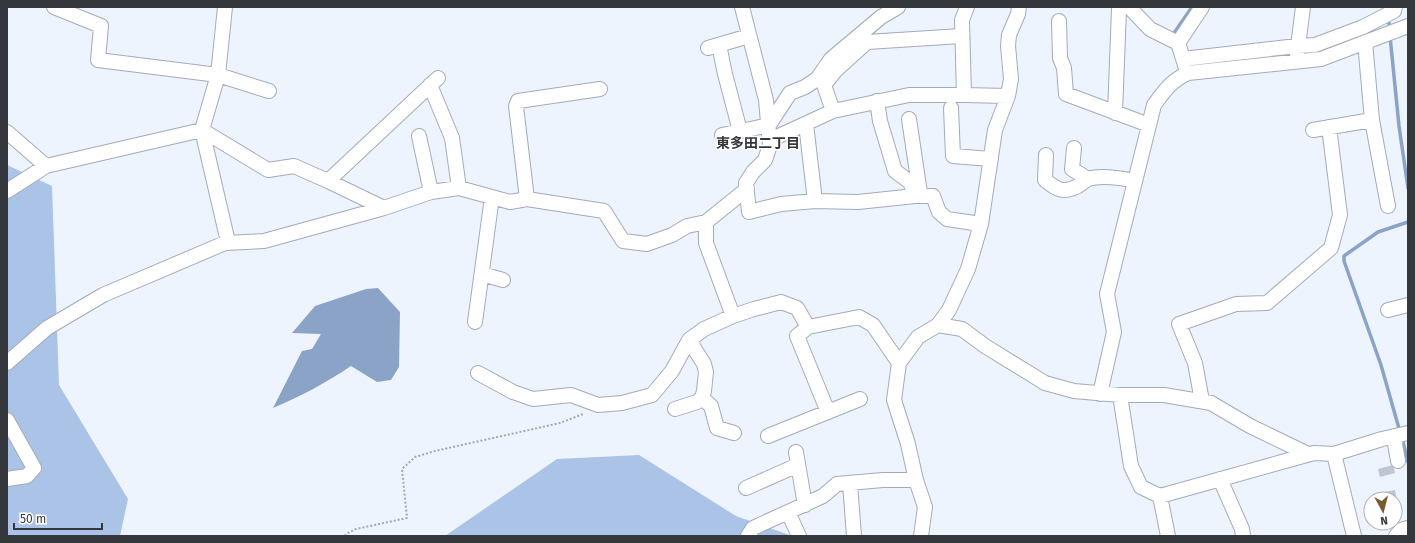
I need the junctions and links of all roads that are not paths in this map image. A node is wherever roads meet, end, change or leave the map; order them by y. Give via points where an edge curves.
1 (54, 7) edge
2 (225, 7) edge
3 (742, 7) edge
4 (898, 7) edge
5 (967, 7) edge
6 (1007, 7) edge
7 (1019, 7) edge
8 (1202, 7) edge
9 (1303, 7) edge
10 (1395, 7) edge
11 (1124, 8) edge
12 (1059, 21) dead end
13 (1408, 26) edge
14 (749, 36) junction
15 (961, 36) junction
16 (1366, 42) junction
17 (1178, 43) junction
18 (1297, 46) junction
19 (1183, 59) junction
20 (1296, 61) junction
21 (1188, 74) junction
22 (218, 75) junction
23 (600, 89) dead end
24 (269, 90) dead end
25 (964, 95) junction
26 (1008, 96) junction
27 (877, 101) junction
28 (951, 108) dead end
29 (833, 111) junction
30 (1115, 112) junction
31 (909, 119) dead end
32 (1372, 120) junction
33 (806, 124) junction
34 (769, 125) junction
35 (1149, 126) junction
36 (1329, 127) junction
37 (202, 130) junction
38 (1313, 130) dead end
39 (740, 131) junction
40 (7, 132) edge
41 (419, 136) dead end
42 (722, 136) dead end
43 (770, 140) junction
44 (1074, 148) dead end
45 (1046, 155) dead end
46 (991, 159) junction
47 (46, 166) junction
48 (1088, 179) junction
49 (328, 181) junction
50 (1135, 181) junction
51 (459, 188) junction
52 (747, 189) junction
53 (7, 191) edge
54 (431, 192) junction
55 (918, 196) junction
56 (492, 197) junction
57 (527, 199) junction
58 (815, 201) junction
59 (1388, 206) dead end
60 (384, 208) junction
61 (706, 222) junction
62 (982, 224) junction
63 (228, 242) junction
64 (482, 274) junction
65 (503, 280) dead end
66 (1408, 305) edge
67 (1388, 310) dead end
68 (733, 316) junction
69 (475, 322) dead end
70 (938, 326) junction
71 (808, 327) junction
72 (689, 340) junction
73 (7, 363) edge
74 (899, 363) junction
75 (478, 373) dead end
76 (1100, 394) junction
77 (1120, 395) junction
78 (702, 398) junction
79 (860, 399) dead end
80 (1202, 401) junction
81 (676, 410) dead end
82 (828, 412) junction
83 (7, 420) edge
84 (734, 433) dead end
85 (1402, 435) edge
86 (768, 436) dead end
87 (1308, 454) junction
88 (1334, 454) junction
89 (1398, 461) dead end
90 (7, 478) edge
91 (1220, 479) junction
92 (916, 480) junction
93 (850, 483) junction
94 (746, 488) dead end
95 (1160, 496) junction
96 (805, 504) junction
97 (788, 512) junction
98 (1408, 528) edge
99 (748, 536) edge
100 (799, 536) edge
101 (854, 536) edge
102 (921, 536) edge
103 (1168, 536) edge
104 (1243, 536) edge
105 (1354, 536) edge
106 (1396, 536) edge

1 - 22 street via 100,26 98,60
2 - 22 street
3 - 14 street
4 - 34 street via 880,17 831,59 817,79 790,93
5 - 15 street via 962,20
6 - 7 street
7 - 26 street via 1009,35 1011,79
8 - 17 street
9 - 18 street
10 - 18 street via 1394,11 1363,26 1315,45
11 - 17 street via 1150,29
11 - 30 street
12 - 30 street via 1060,58 1064,68 1066,94
13 - 16 street
14 - 34 street via 766,100
14 - 39 street via 713,46 725,74
15 - 25 street
15 - 29 street via 867,42 836,70 824,85
16 - 20 street via 1321,59
16 - 32 street
17 - 19 street
18 - 19 street
18 - 20 street
19 - 21 street
20 - 21 street
21 - 35 street via 1166,88 1154,105
22 - 24 street
22 - 37 street
23 - 57 street via 518,101 516,106
25 - 26 street
25 - 27 street via 909,95
26 - 46 street via 995,130
27 - 29 street
27 - 55 street via 880,121 895,171 910,182
28 - 46 street via 953,156
29 - 33 street
30 - 35 street
31 - 55 street
32 - 36 street
32 - 59 street
33 - 43 street
33 - 58 street
34 - 39 street
34 - 43 street
35 - 50 street
36 - 38 street
36 - 80 street via 1340,215 1331,248 1267,303 1236,304 1179,324 1195,363
37 - 47 street
37 - 49 street via 268,170 294,166
37 - 63 street
39 - 42 street
40 - 47 street
41 - 54 street
43 - 52 street via 765,160 746,183
44 - 48 street via 1072,169
45 - 48 street via 1045,180 1057,189 1078,186
46 - 62 street
47 - 53 street
48 - 50 street via 1117,177
49 - 51 street via 434,82 452,138
49 - 60 street
50 - 76 street via 1107,294 1114,332
51 - 54 street
51 - 56 street
52 - 58 street via 749,212 781,204
52 - 61 street
54 - 60 street
55 - 58 street via 858,202
55 - 62 street via 933,196 939,212 948,219
56 - 57 street via 510,202
56 - 64 street
57 - 61 street via 604,211 623,242 647,244 672,235 687,226
60 - 63 street via 264,241
61 - 68 street via 706,243
62 - 70 street via 968,269 950,310
63 - 73 street via 103,295 47,328
64 - 65 street
64 - 69 street
66 - 67 street
68 - 71 street via 781,302 797,308
68 - 72 street via 704,329
70 - 74 street via 918,337
70 - 76 street via 962,329 1044,383 1074,391
71 - 74 street via 859,317 873,325
71 - 82 street via 797,336
72 - 75 street via 672,371 652,395 622,403 598,405 571,395 533,399 513,392
72 - 78 street via 706,372
74 - 92 street via 894,400
76 - 77 street
77 - 80 street via 1164,396
77 - 95 street via 1131,466 1141,487
78 - 81 street
78 - 84 street via 711,406 717,428
79 - 82 street
80 - 87 street
82 - 86 street
83 - 90 street via 34,468 27,476
85 - 88 street
85 - 89 street via 1395,444
87 - 88 street
87 - 91 street
88 - 105 street
91 - 95 street
91 - 104 street
92 - 93 street
92 - 102 street via 925,507
93 - 96 street via 837,484 823,496
93 - 101 street
94 - 96 street via 797,458
95 - 103 street
96 - 97 street
97 - 99 street via 753,528
97 - 100 street
98 - 106 street via 1401,530

